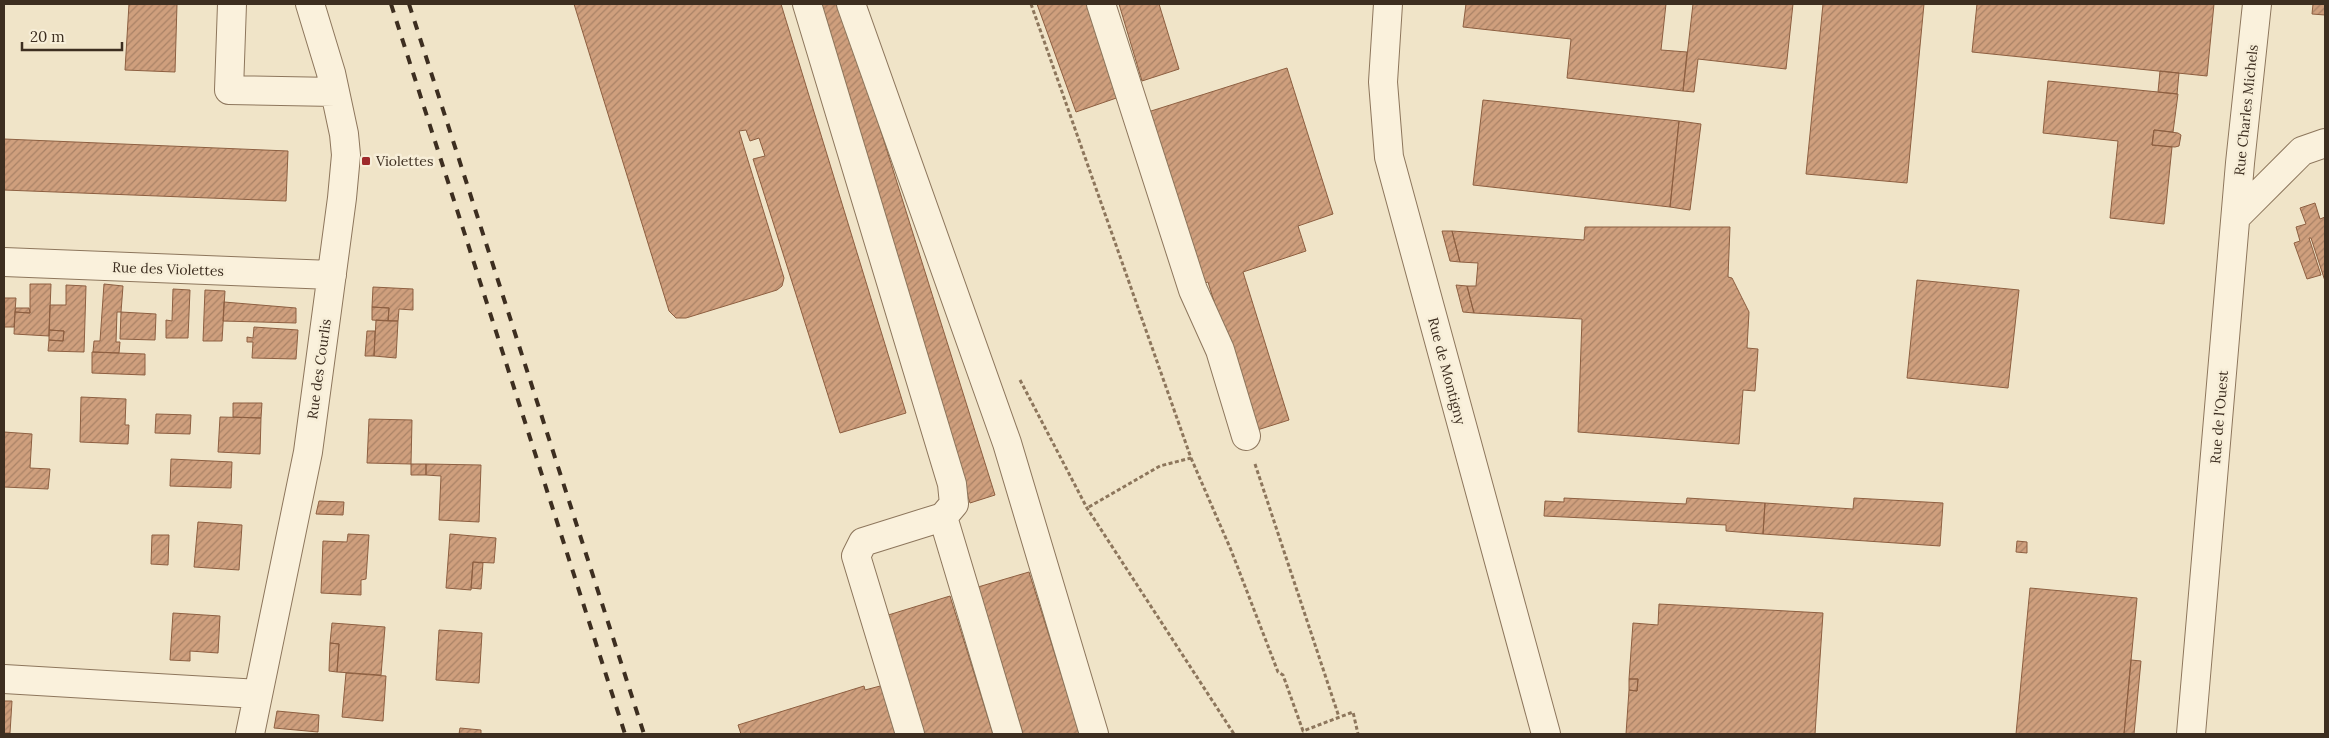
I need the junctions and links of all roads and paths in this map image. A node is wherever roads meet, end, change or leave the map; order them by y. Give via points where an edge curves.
1 (232, 4) edge
2 (310, 4) edge
3 (807, 4) edge
4 (851, 4) edge
5 (1031, 4) edge
6 (1101, 4) edge
7 (1388, 4) edge
8 (2257, 4) edge
9 (335, 92) junction
10 (2325, 143) edge
11 (2236, 216) junction
12 (4, 262) edge
13 (332, 275) junction
14 (1020, 379) dead end
15 (1246, 436) joint
16 (1191, 458) junction
17 (1087, 508) junction
18 (943, 517) junction
19 (4, 679) edge
20 (258, 694) junction
21 (1339, 717) junction
22 (250, 734) edge
23 (910, 734) edge
24 (1008, 734) edge
25 (1094, 734) edge
26 (1234, 734) edge
27 (1358, 734) edge
28 (1546, 734) edge
29 (2192, 734) edge

1 - 9 street via 229,90
2 - 9 street, Rue des Courlis
3 - 18 street via 952,484 954,504
4 - 25 street via 1007,443
5 - 16 path
6 - 15 street via 1193,290 1220,350
7 - 28 street, Rue de Montigny via 1383,82 1389,157
8 - 11 street, Rue Charles Michels
9 - 13 street, Rue des Courlis via 346,155
10 - 11 street via 2302,151
11 - 29 street, Rue de l'Ouest
12 - 13 street, Rue des Violettes
13 - 20 street, Rue des Courlis via 308,452
14 - 17 path
15 - 21 path
16 - 17 path via 1160,466
16 - 21 path via 1278,672 1283,674 1302,731
17 - 26 path
18 - 23 street via 863,542 856,556
18 - 24 street
19 - 20 street
20 - 22 street, Rue des Courlis
21 - 27 path via 1353,712

